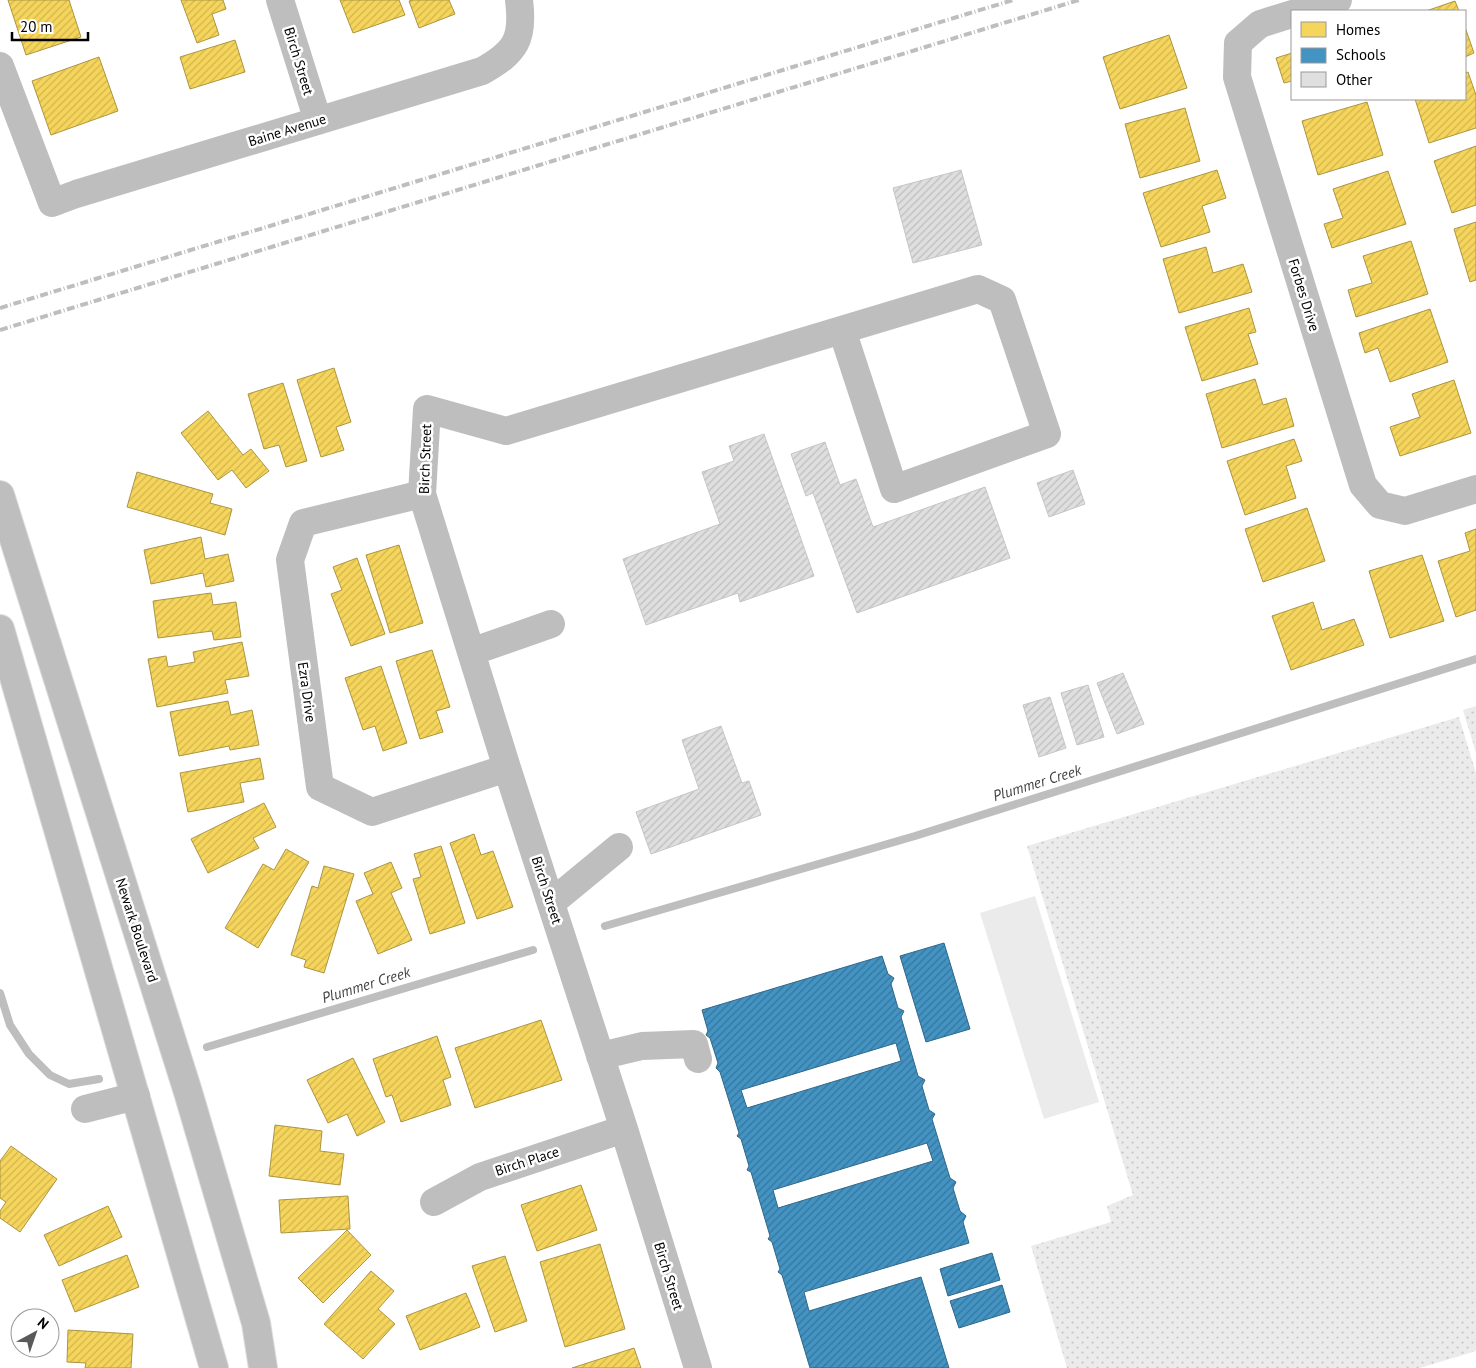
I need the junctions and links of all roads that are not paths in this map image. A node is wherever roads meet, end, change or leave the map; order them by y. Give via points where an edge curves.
1 (280, 0) edge
2 (520, 0) edge
3 (1338, 0) edge
4 (1304, 10) edge
5 (1291, 14) edge
6 (0, 66) edge
7 (318, 121) junction
8 (842, 330) junction
9 (1476, 489) edge
10 (422, 494) junction
11 (0, 495) edge
12 (551, 624) dead end
13 (0, 629) edge
14 (471, 652) junction
15 (507, 768) junction
16 (619, 847) dead end
17 (551, 903) junction
18 (600, 1056) junction
19 (698, 1059) dead end
20 (136, 1096) junction
21 (86, 1109) dead end
22 (624, 1129) junction
23 (434, 1202) dead end
24 (214, 1368) edge
25 (262, 1368) edge
26 (698, 1368) edge

1 - 7 street, Birch Street
2 - 7 street, Baine Avenue via 521,25 515,46 501,61 482,71
3 - 4 street
5 - 9 street, Forbes Drive via 1260,24 1238,43 1237,77 1363,485 1380,506 1405,511
6 - 7 street, Baine Avenue via 52,203
8 - 8 street via 978,289 1002,300 1047,434 894,489
8 - 10 street, Birch Street via 506,431 427,409
10 - 14 street, Birch Street
10 - 15 street, Ezra Drive via 303,523 290,560 320,787 372,812
11 - 25 street, Newark Boulevard via 188,1092 256,1323
12 - 14 street
13 - 20 street
14 - 15 street, Birch Street
15 - 17 street, Birch Street
16 - 17 street
17 - 18 street, Birch Street
18 - 19 street via 642,1046 694,1044
18 - 22 street, Birch Street
20 - 21 street
20 - 24 street
22 - 23 street, Birch Place via 480,1177
22 - 26 street, Birch Street

